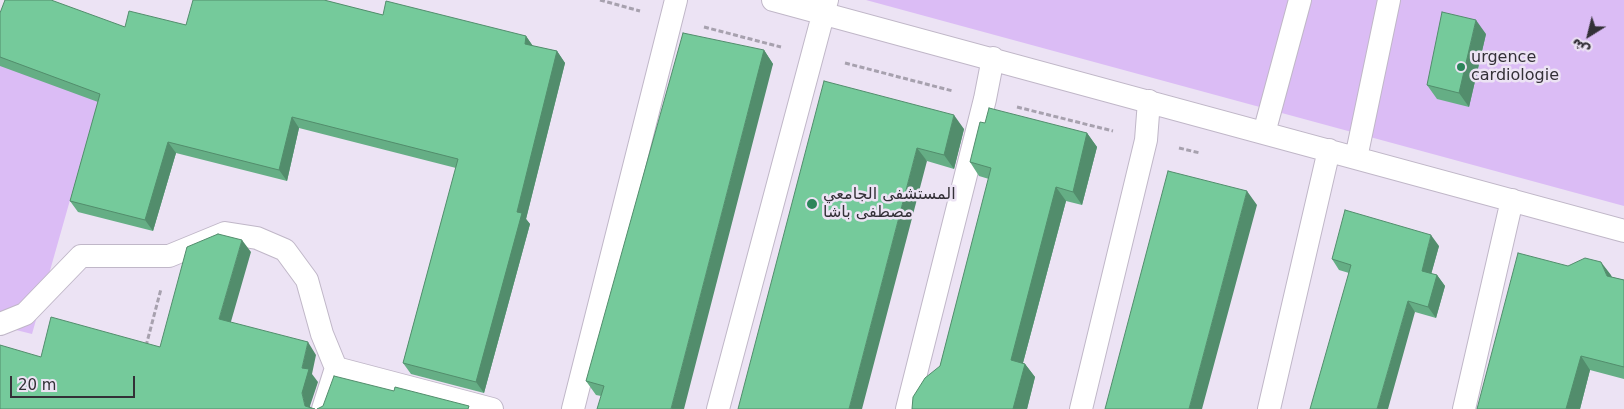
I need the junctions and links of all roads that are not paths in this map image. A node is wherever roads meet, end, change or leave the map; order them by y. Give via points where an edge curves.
1 (676, 0) edge
2 (773, 0) edge
3 (1300, 0) edge
4 (1389, 0) edge
5 (826, 6) edge
6 (993, 58) junction
7 (1150, 101) junction
8 (1264, 133) junction
9 (1328, 150) junction
10 (1356, 158) junction
11 (1512, 200) junction
12 (1624, 231) edge
13 (0, 324) edge
14 (336, 368) junction
15 (324, 409) edge
16 (492, 409) edge
17 (573, 409) edge
18 (718, 409) edge
19 (907, 409) edge
20 (1081, 409) edge
21 (1269, 409) edge
22 (1464, 409) edge

1 - 17 lane
2 - 5 lane
3 - 8 lane
4 - 10 lane
5 - 6 lane
5 - 18 lane
6 - 7 lane
6 - 19 lane
7 - 8 lane
7 - 20 lane via 1146,140
8 - 9 lane
9 - 10 lane
9 - 21 lane
10 - 11 lane
11 - 12 lane
11 - 22 lane
13 - 14 lane via 25,314 80,256 169,256 224,233 257,238 285,250 307,280 322,334
14 - 15 lane
14 - 16 lane

